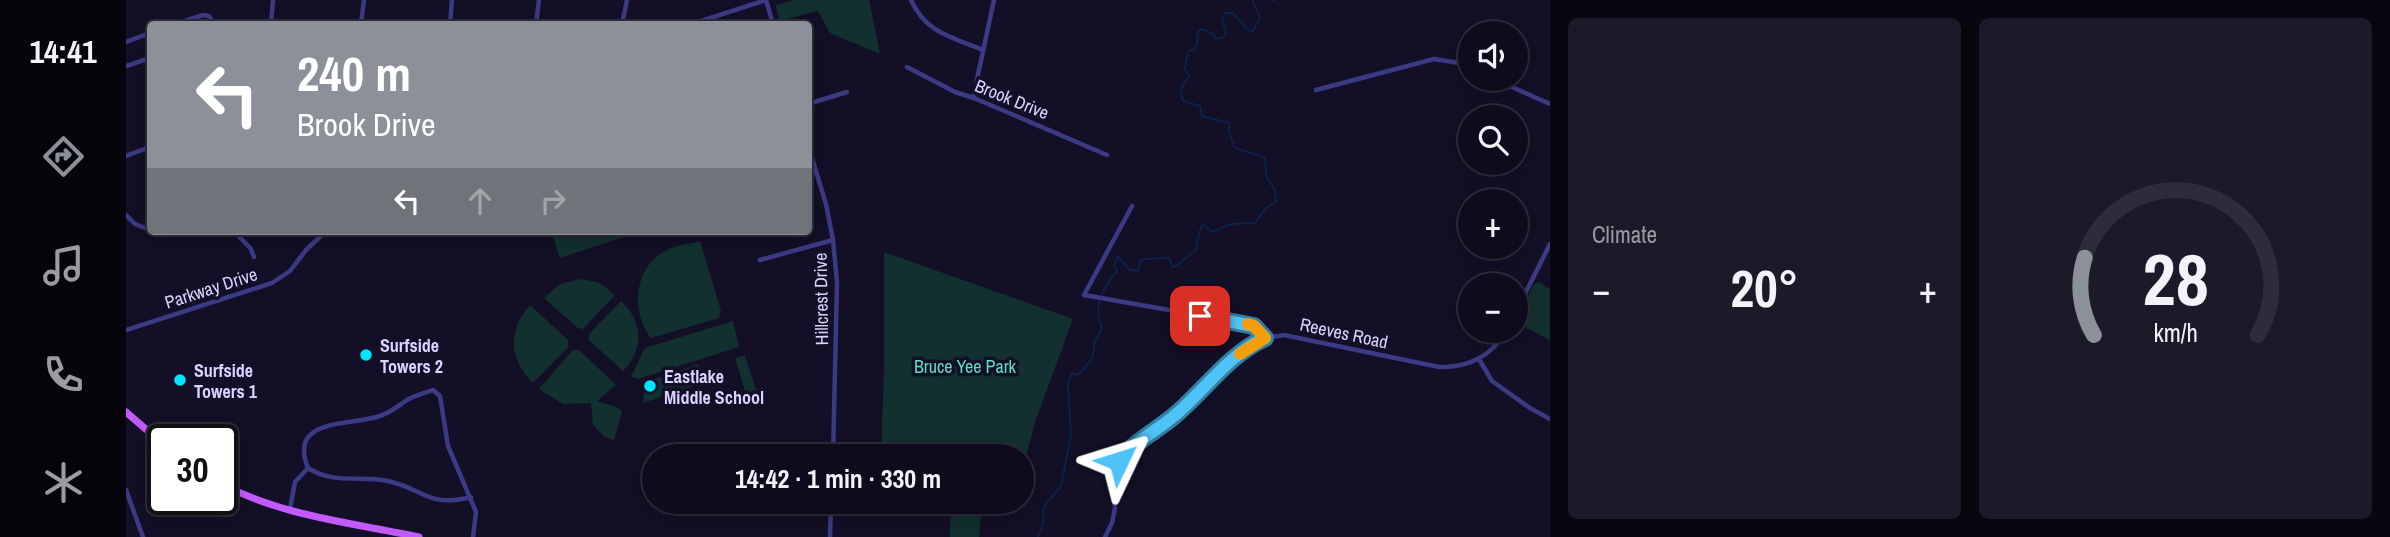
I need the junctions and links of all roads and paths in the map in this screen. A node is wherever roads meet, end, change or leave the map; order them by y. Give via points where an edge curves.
1 (273, 0) edge
2 (364, 0) edge
3 (452, 0) edge
4 (539, 0) edge
5 (626, 0) edge
6 (766, 0) edge
7 (911, 0) edge
8 (993, 0) edge
9 (185, 21) edge
10 (212, 21) edge
11 (271, 21) edge
12 (361, 21) edge
13 (450, 21) edge
14 (536, 21) edge
15 (622, 21) edge
16 (701, 21) edge
17 (772, 21) edge
18 (147, 34) edge
19 (126, 42) edge
20 (983, 50) junction
21 (147, 59) edge
22 (1458, 63) edge
23 (126, 66) edge
24 (908, 67) dead end
25 (1316, 90) dead end
26 (1521, 91) edge
27 (847, 92) dead end
28 (973, 98) junction
29 (812, 103) edge
30 (1550, 104) edge
31 (147, 148) edge
32 (1107, 155) dead end
33 (126, 156) edge
34 (812, 162) edge
35 (1132, 206) dead end
36 (126, 215) edge
37 (147, 229) edge
38 (238, 235) edge
39 (322, 235) edge
40 (833, 240) junction
41 (1550, 244) edge
42 (254, 257) dead end
43 (760, 260) dead end
44 (1528, 288) edge
45 (126, 330) edge
46 (1265, 338) junction
47 (1498, 343) edge
48 (1479, 359) junction
49 (126, 412) edge
50 (1550, 419) edge
51 (147, 430) edge
52 (833, 444) edge
53 (308, 468) junction
54 (238, 492) edge
55 (127, 493) edge
56 (471, 497) junction
57 (290, 510) junction
58 (831, 514) edge
59 (143, 537) edge
60 (419, 537) edge
61 (473, 537) edge
62 (830, 537) edge
63 (1105, 537) edge

1 - 11 street
2 - 12 street
3 - 13 street
4 - 14 street
5 - 15 street
6 - 16 street
6 - 17 street
7 - 20 street via 932,29
8 - 20 street
9 - 10 street via 204,15
18 - 19 street
20 - 28 street
21 - 23 street
22 - 25 street via 1434,59
24 - 28 street, Brook Drive
26 - 30 street
27 - 29 street
28 - 32 street, Brook Drive
31 - 33 street
34 - 40 street, Hillcrest Drive
35 - 46 street via 1084,295 1254,326
36 - 37 street
38 - 42 street
39 - 45 street, Parkway Drive via 290,271 272,283
40 - 43 street
40 - 52 street, Hillcrest Drive via 837,282
41 - 44 street
46 - 48 street, Reeves Road via 1284,335 1314,340 1439,368
46 - 63 street via 1245,349 1175,415 1129,448 1113,479 1115,508
47 - 48 street
48 - 50 street via 1492,381
49 - 51 main road
53 - 56 street via 332,478 385,480 451,502
53 - 56 street via 305,447 315,430 377,417 433,390 440,396 448,446
53 - 57 street via 295,482
54 - 57 main road
55 - 59 street
56 - 61 street via 476,512
57 - 60 main road
58 - 62 street

